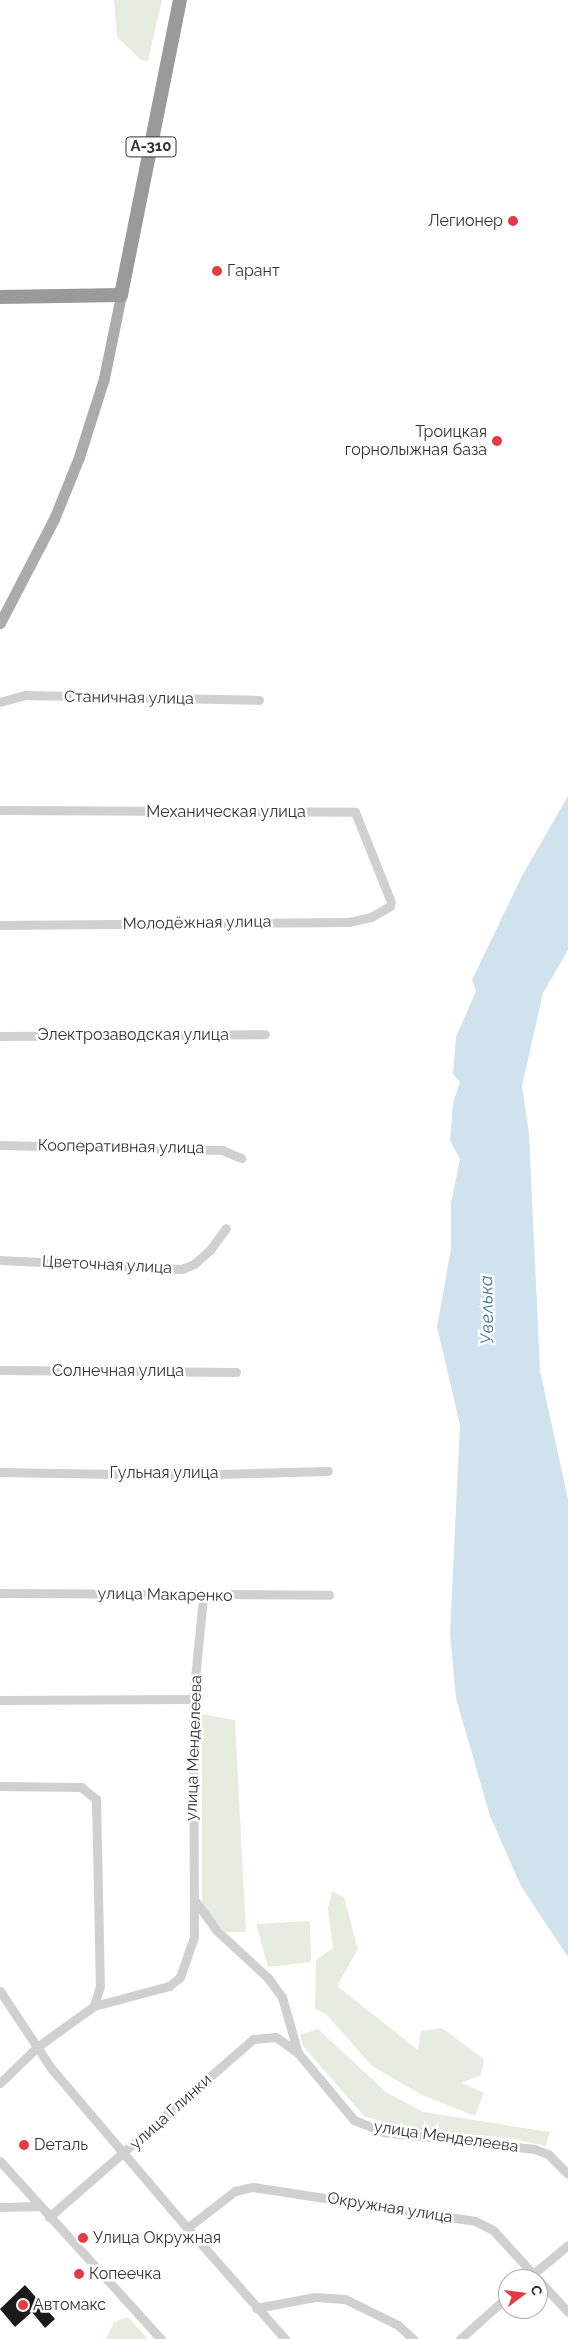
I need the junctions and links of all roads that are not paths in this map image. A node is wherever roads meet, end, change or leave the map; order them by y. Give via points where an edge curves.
1 (180, 0) edge
2 (121, 295) junction
3 (0, 297) edge
4 (0, 623) edge
5 (259, 700) dead end
6 (0, 702) edge
7 (0, 810) edge
8 (390, 904) joint
9 (0, 925) edge
10 (265, 1034) dead end
11 (0, 1036) edge
12 (0, 1145) edge
13 (241, 1158) dead end
14 (226, 1228) dead end
15 (0, 1260) edge
16 (0, 1370) edge
17 (236, 1372) dead end
18 (328, 1471) dead end
19 (0, 1472) edge
20 (0, 1593) edge
21 (330, 1595) dead end
22 (203, 1596) junction
23 (194, 1699) junction
24 (0, 1700) edge
25 (0, 1786) edge
26 (195, 1899) junction
27 (0, 1991) edge
28 (94, 2006) junction
29 (37, 2047) junction
30 (298, 2053) junction
31 (0, 2083) edge
32 (122, 2156) junction
33 (0, 2161) edge
34 (568, 2174) edge
35 (40, 2206) junction
36 (0, 2207) edge
37 (49, 2217) junction
38 (187, 2228) junction
39 (568, 2245) edge
40 (525, 2269) edge
41 (539, 2269) edge
42 (548, 2293) edge
43 (498, 2305) edge
44 (256, 2308) junction
45 (568, 2312) edge
46 (161, 2339) edge
47 (286, 2339) edge
48 (413, 2339) edge
49 (460, 2339) edge

1 - 2 highway, А-310
2 - 3 highway
2 - 4 main road via 104,378 82,448 54,519
5 - 6 street, Станичная улица via 25,695
7 - 8 street, Механическая улица via 355,812
8 - 9 street, Молодёжная улица via 371,917 349,922
10 - 11 street, Электрозаводская улица
12 - 13 street, Кооперативная улица via 222,1150
14 - 15 street, Цветочная улица via 210,1250 194,1264 182,1268
16 - 17 street, Солнечная улица
18 - 19 street, Гульная улица via 175,1475
20 - 22 street, улица Макаренко
21 - 22 street, улица Макаренко
22 - 23 street, улица Менделеева
23 - 24 street
23 - 26 street, улица Менделеева via 192,1825
25 - 28 street via 81,1787 96,1799 100,1986
26 - 28 street, улица Менделеева via 194,1937 180,1977 169,1986
26 - 30 street, улица Менделеева via 216,1930 268,1978 282,1997
27 - 29 street
28 - 29 street
29 - 31 street
29 - 32 street
30 - 32 street, улица Глинки via 276,2036 253,2039
30 - 34 street, улица Менделеева via 337,2105 368,2128 534,2149 548,2154
32 - 37 street, улица Глинки
32 - 38 street
33 - 35 street
35 - 36 street
35 - 37 street
37 - 46 street
38 - 40 street, Окружная улица via 235,2191 253,2188 475,2221 493,2230
38 - 44 street
39 - 41 street
42 - 45 street, Окружная улица
43 - 49 street
44 - 47 street
44 - 48 street via 315,2297 345,2299 398,2325

